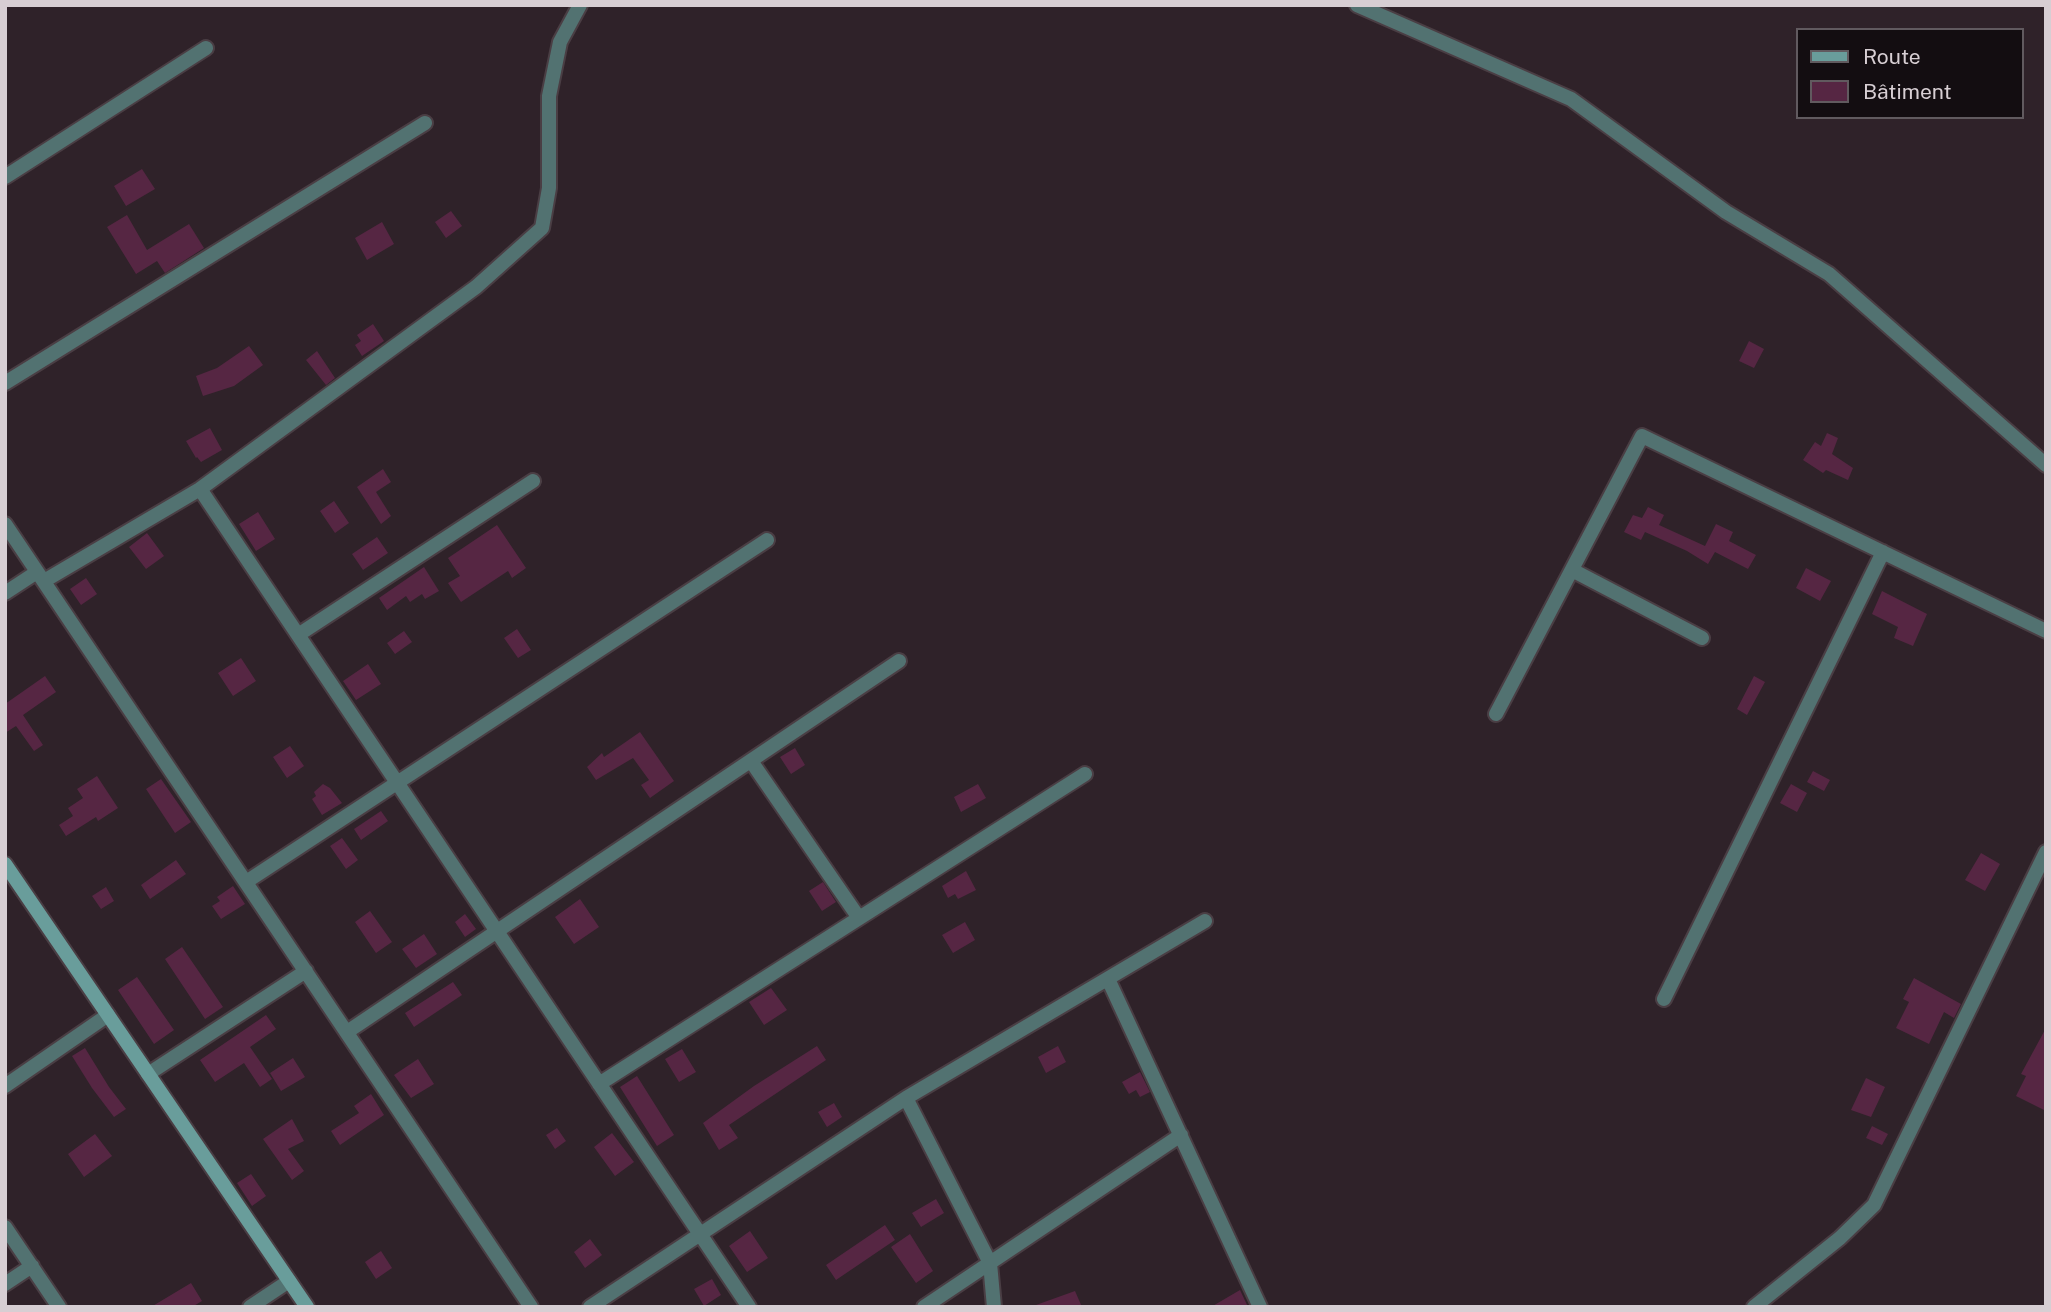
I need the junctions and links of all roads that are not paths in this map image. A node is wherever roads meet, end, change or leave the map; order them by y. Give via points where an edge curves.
1 (580, 5) edge
2 (1357, 5) edge
3 (206, 48) dead end
4 (425, 122) dead end
5 (5, 177) edge
6 (5, 383) edge
7 (2046, 465) edge
8 (533, 481) dead end
9 (200, 489) junction
10 (5, 524) edge
11 (767, 540) dead end
12 (1883, 552) junction
13 (1572, 570) junction
14 (41, 577) junction
15 (5, 593) edge
16 (2046, 631) edge
17 (298, 635) junction
18 (1702, 638) dead end
19 (899, 661) dead end
20 (1496, 715) dead end
21 (751, 761) junction
22 (1085, 774) dead end
23 (397, 782) junction
24 (2046, 852) edge
25 (6, 868) edge
26 (246, 882) junction
27 (859, 918) junction
28 (1205, 921) dead end
29 (497, 931) junction
30 (306, 971) junction
31 (1108, 979) junction
32 (1664, 999) dead end
33 (108, 1015) junction
34 (347, 1032) junction
35 (148, 1074) junction
36 (599, 1084) junction
37 (5, 1086) edge
38 (906, 1098) junction
39 (1181, 1135) junction
40 (5, 1227) edge
41 (700, 1234) junction
42 (990, 1263) junction
43 (32, 1266) junction
44 (289, 1281) junction
45 (5, 1284) edge
46 (59, 1307) edge
47 (250, 1307) edge
48 (306, 1307) edge
49 (531, 1307) edge
50 (590, 1307) edge
51 (749, 1307) edge
52 (924, 1307) edge
53 (994, 1307) edge
54 (1260, 1307) edge
55 (1754, 1307) edge

1 - 9 street via 561,42 549,96 550,188 542,228 476,287
2 - 7 street via 1571,99 1726,212 1829,274
3 - 5 street
4 - 6 street
8 - 17 street
9 - 14 street
9 - 17 street
10 - 14 street
11 - 23 street
12 - 13 street via 1642,436
12 - 16 street
12 - 32 street
13 - 18 street
13 - 20 street
14 - 15 street
14 - 26 street
17 - 23 street
19 - 21 street
21 - 27 street
21 - 29 street
22 - 27 street
23 - 26 street
23 - 29 street
24 - 55 street via 1874,1205
25 - 33 main road
26 - 30 street
27 - 36 street
28 - 31 street
29 - 34 street
29 - 36 street
30 - 34 street
30 - 35 street
31 - 38 street
31 - 39 street
33 - 35 main road
33 - 37 street
34 - 49 street
35 - 44 main road
36 - 41 street
38 - 41 street
38 - 42 street
39 - 42 street
39 - 54 street
40 - 43 street
41 - 50 street
41 - 51 street
42 - 52 street
42 - 53 street
43 - 45 street
43 - 46 street
44 - 47 street
44 - 48 main road

